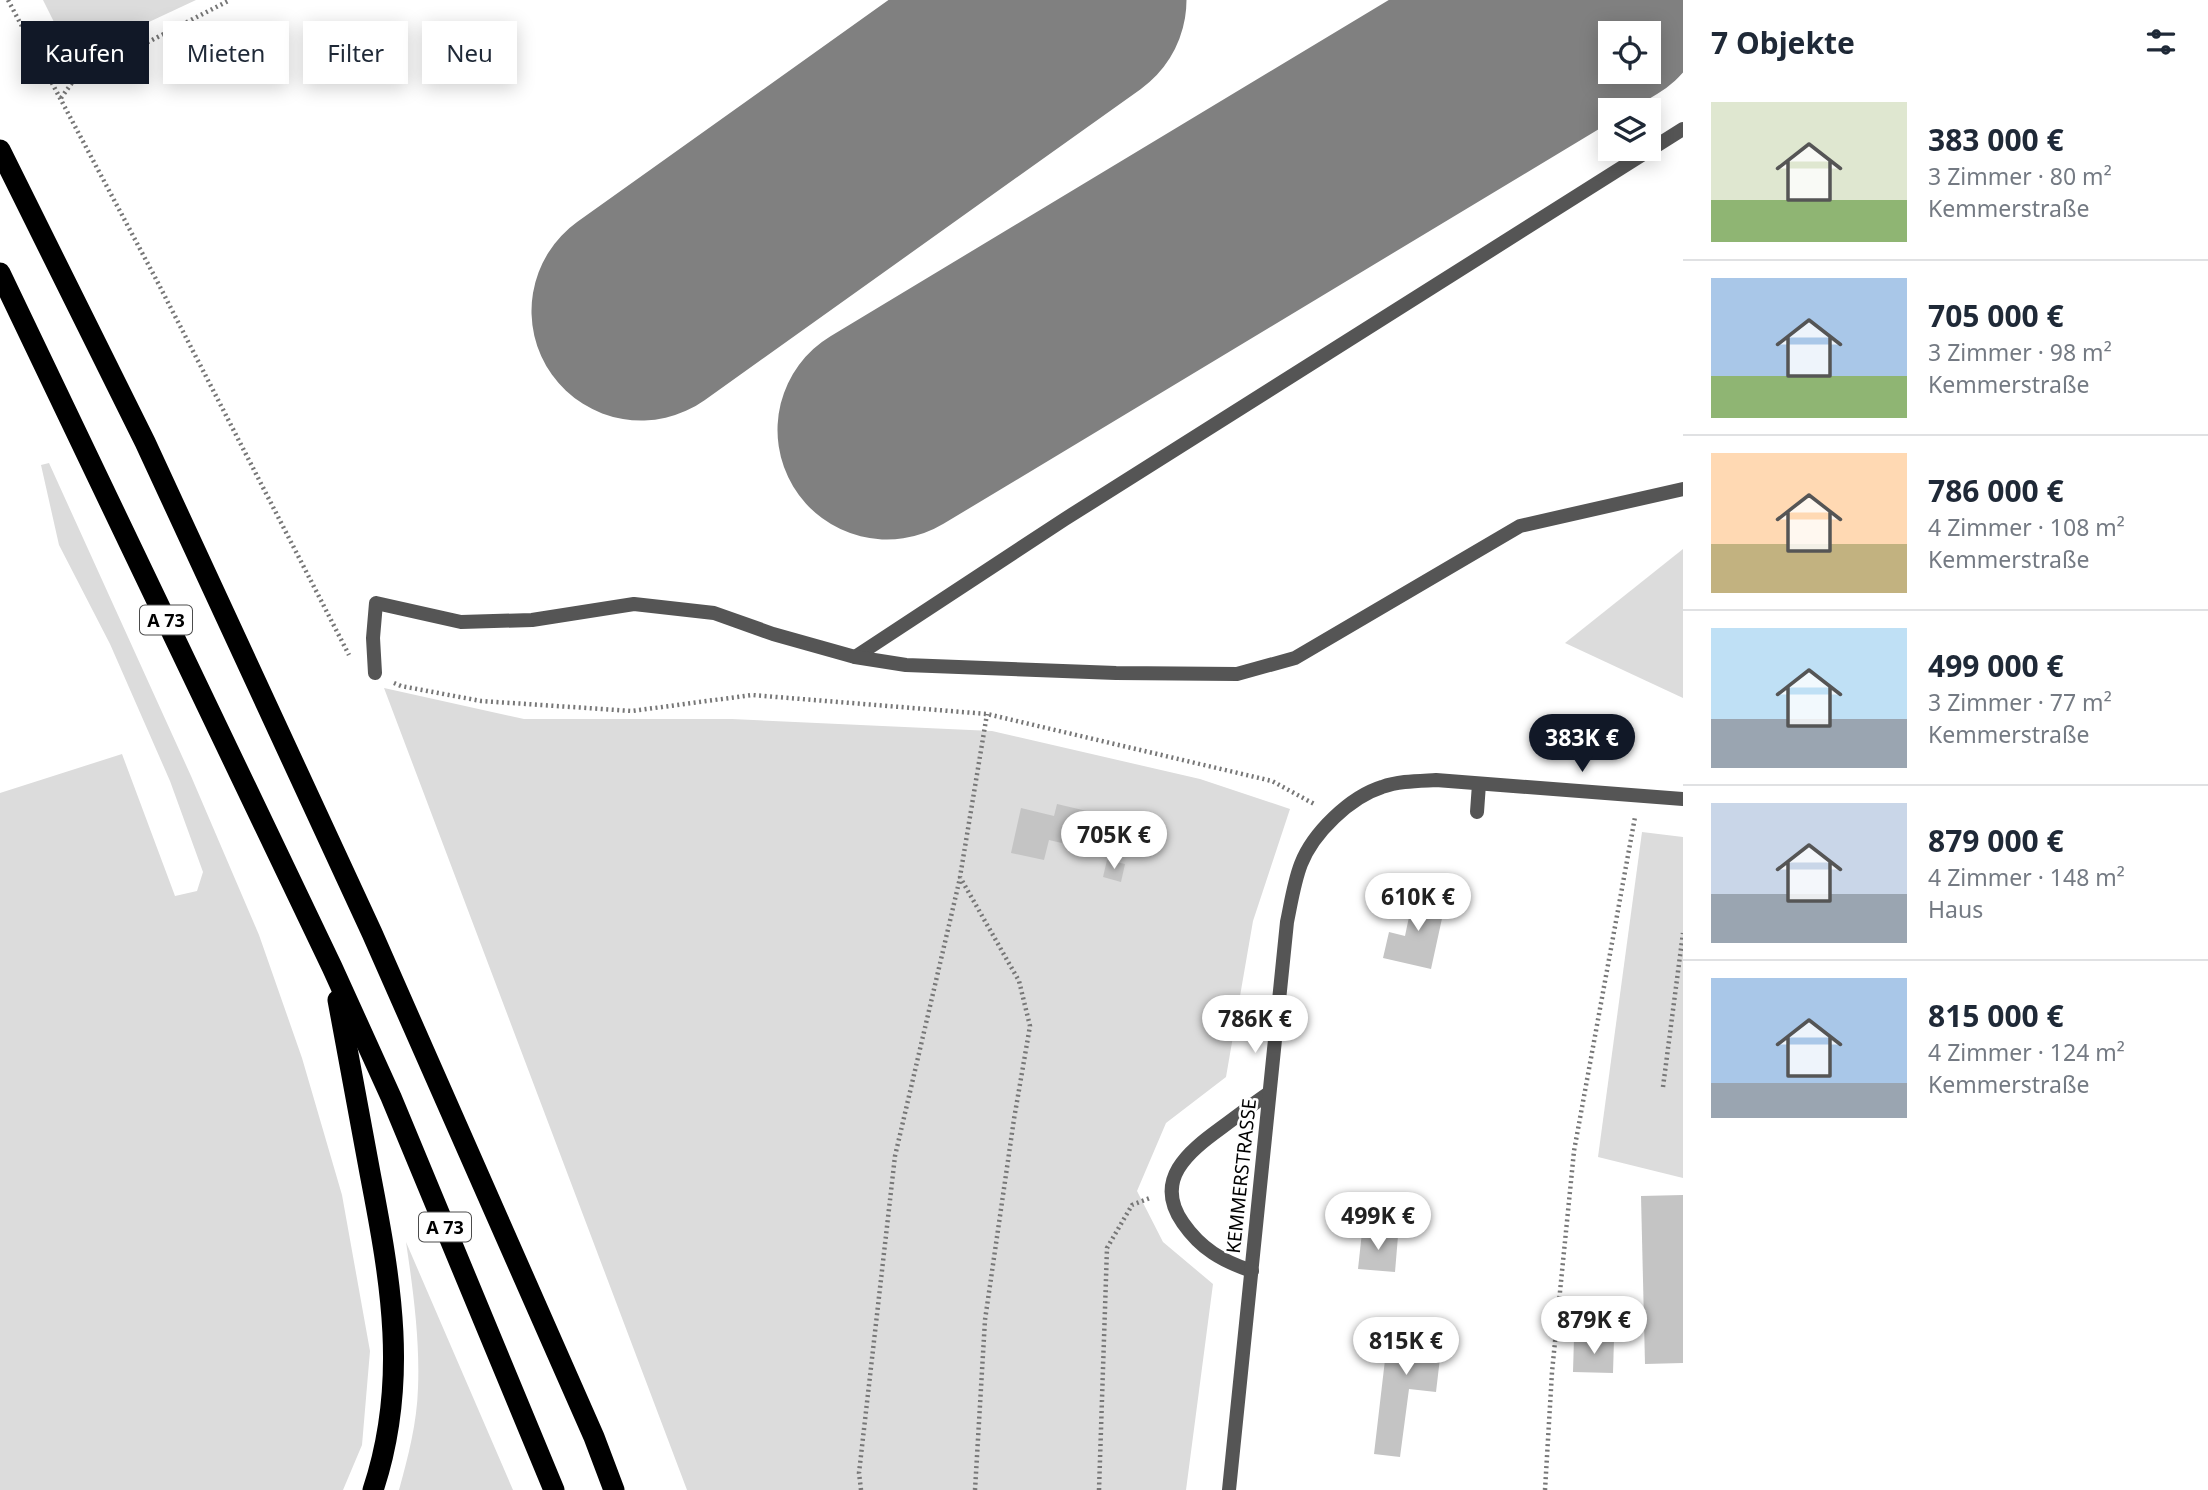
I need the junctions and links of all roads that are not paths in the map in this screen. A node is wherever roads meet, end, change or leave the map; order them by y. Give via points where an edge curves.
1 (1683, 130) edge
2 (0, 150) edge
3 (0, 273) edge
4 (1683, 489) edge
5 (855, 657) junction
6 (375, 673) road end
7 (1479, 784) junction
8 (1683, 799) edge
9 (1477, 812) dead end
10 (332, 967) junction
11 (1269, 1093) junction
12 (1252, 1271) junction
13 (594, 1437) junction
14 (373, 1490) edge
15 (554, 1490) edge
16 (614, 1490) edge
17 (630, 1490) edge
18 (1229, 1490) edge

1 - 5 street via 1065,519
2 - 13 highway, A 73 via 145,442 377,946
3 - 10 highway, A 73
4 - 5 street via 1520,526 1295,658 1237,674 906,665
5 - 6 street via 700,611 634,604 532,620 461,622 376,603
7 - 8 street, KEMMERSTRASSE
7 - 9 street
7 - 11 street, KEMMERSTRASSE via 1436,780 1380,787 1335,817 1316,838 1301,864 1287,922
10 - 14 highway via 388,1272 395,1343 391,1423
10 - 15 highway, A 73 via 391,1097
11 - 12 street, KEMMERSTRASSE
11 - 12 street via 1188,1155 1171,1190 1175,1212 1199,1242 1223,1262
12 - 18 street, KEMMERSTRASSE
13 - 16 highway, A 73
13 - 17 highway

